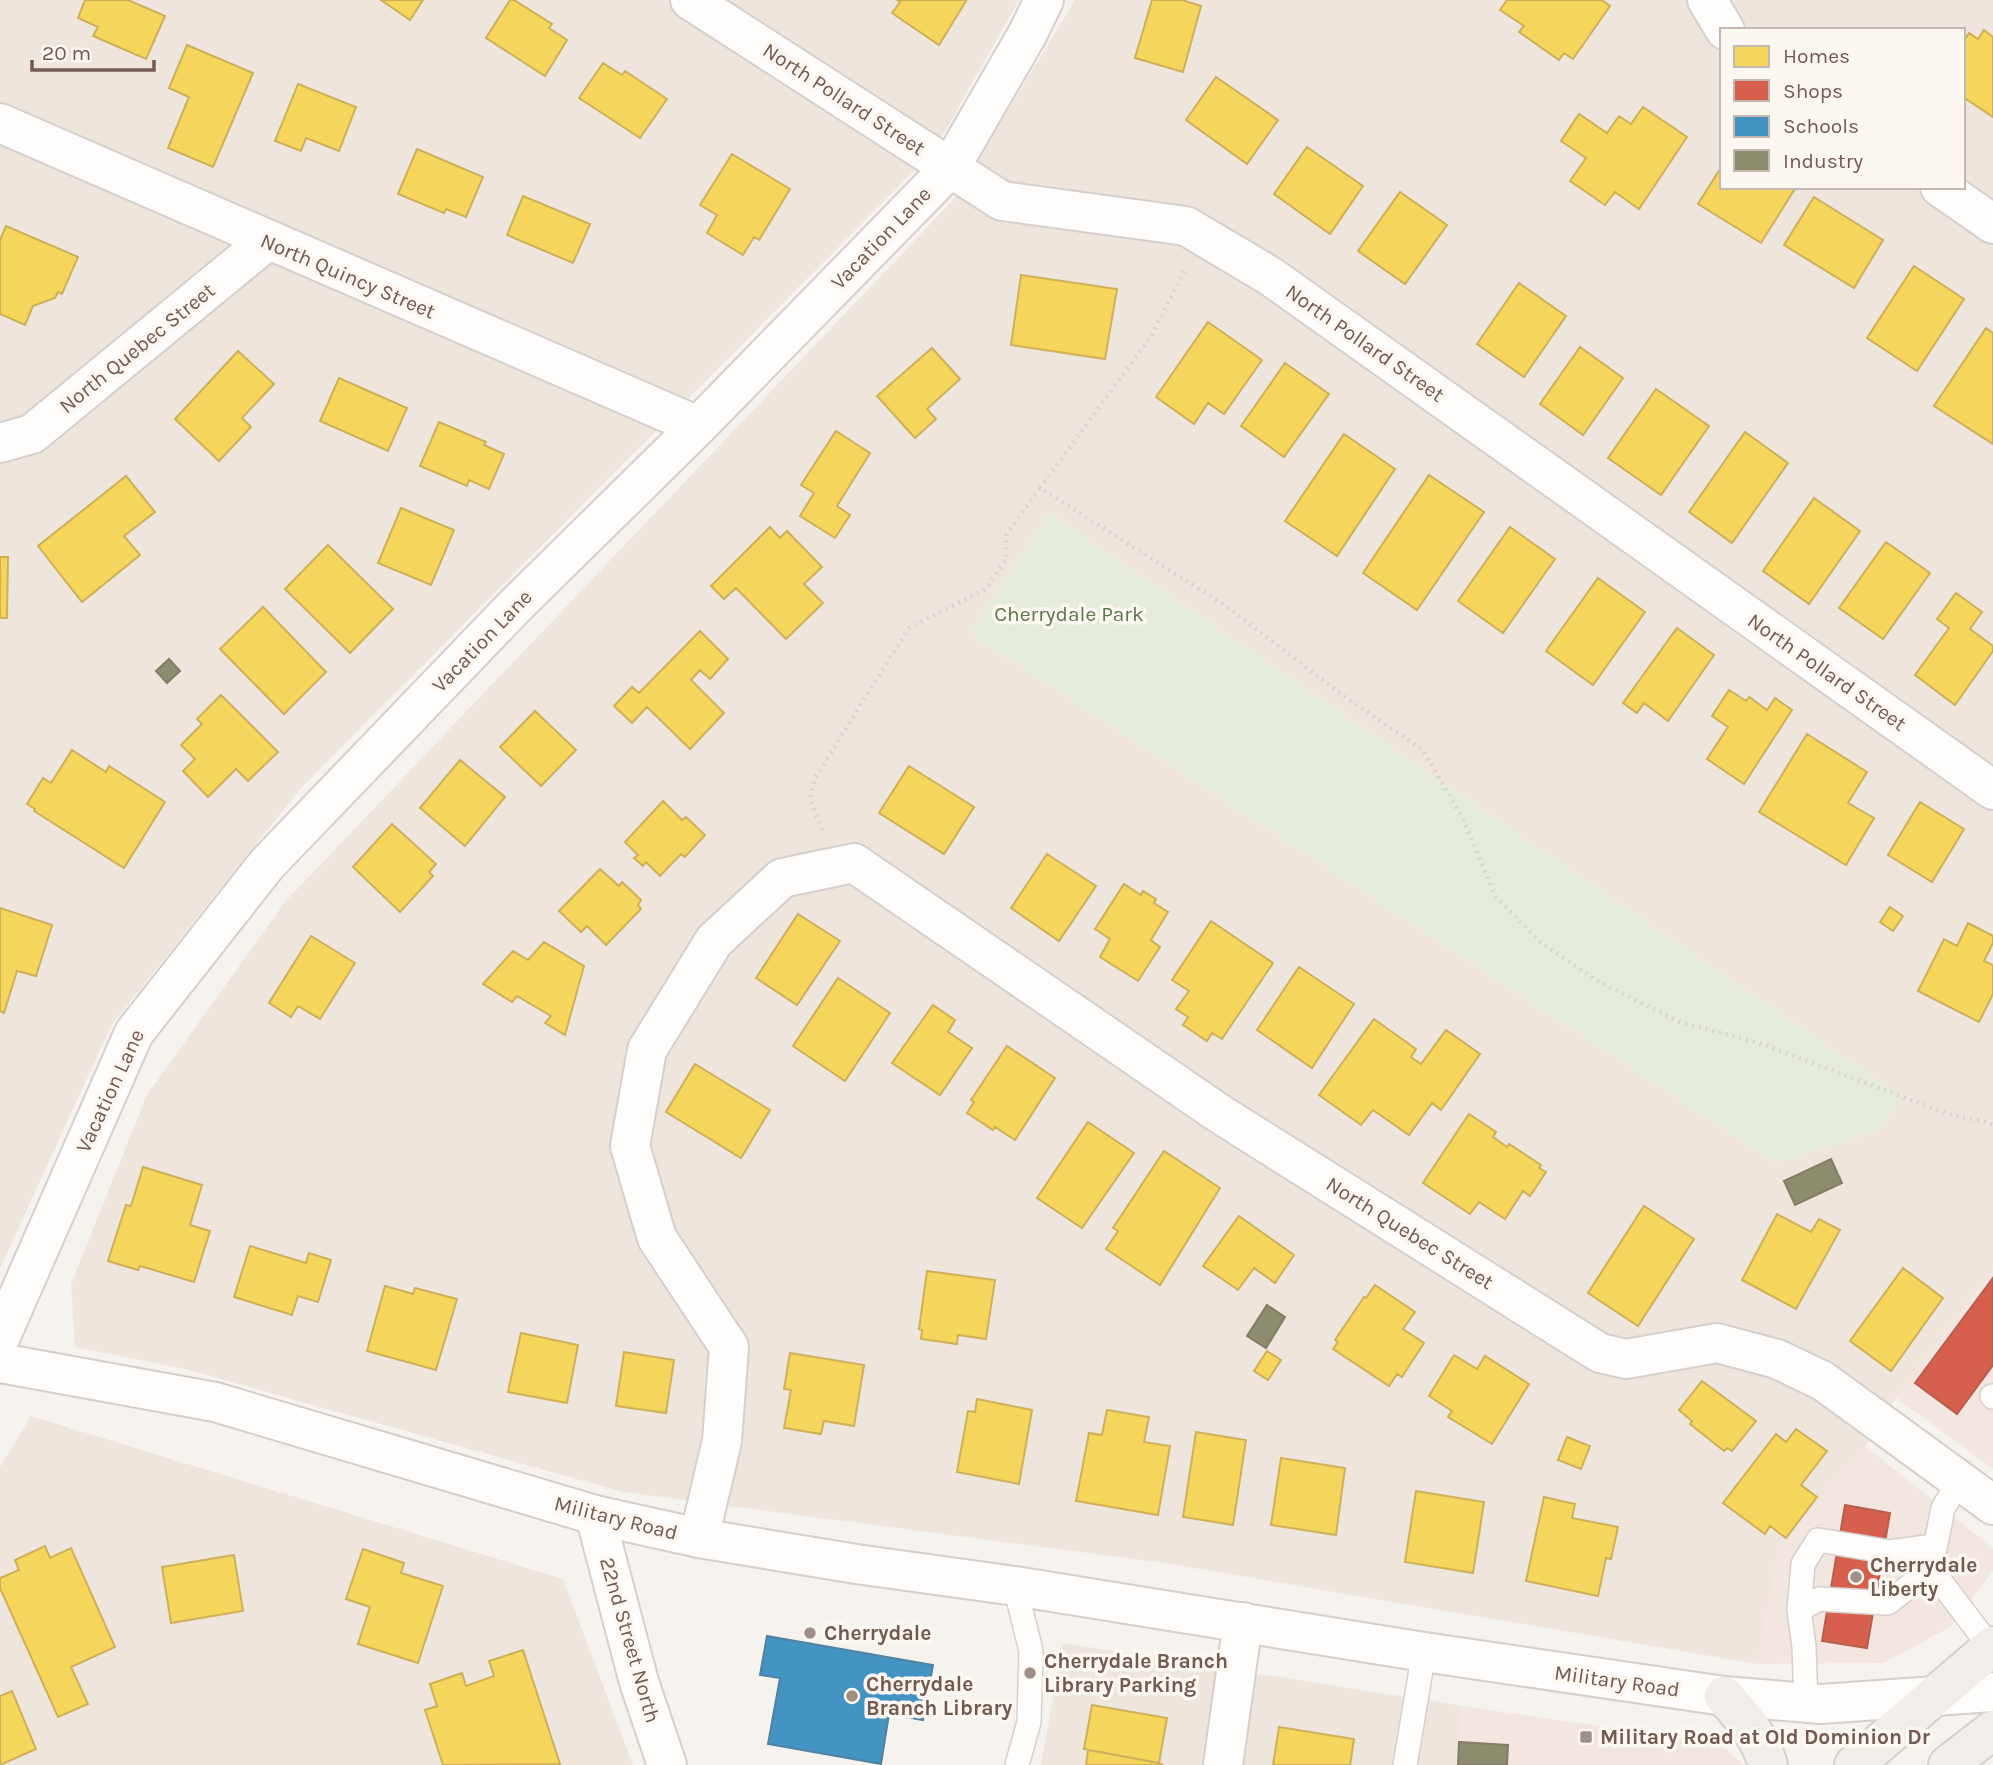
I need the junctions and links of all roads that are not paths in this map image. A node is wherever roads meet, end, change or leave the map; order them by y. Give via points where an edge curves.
1 (690, 0) edge
2 (1044, 0) edge
3 (1707, 0) edge
4 (1724, 28) edge
5 (0, 123) edge
6 (950, 167) junction
7 (1943, 189) edge
8 (1993, 224) edge
9 (267, 241) junction
10 (698, 426) junction
11 (0, 443) edge
12 (1993, 790) edge
13 (0, 1338) edge
14 (0, 1363) edge
15 (1961, 1482) junction
16 (1993, 1505) edge
17 (595, 1515) junction
18 (698, 1538) junction
19 (1933, 1558) junction
20 (1015, 1586) junction
21 (1799, 1610) junction
22 (1243, 1622) junction
23 (1992, 1647) edge
24 (1424, 1652) junction
25 (1993, 1692) edge
26 (1724, 1696) junction
27 (1937, 1696) junction
28 (1805, 1703) junction
29 (1993, 1730) edge
30 (667, 1765) edge
31 (1017, 1765) edge
32 (1223, 1765) edge
33 (1405, 1765) edge
34 (1768, 1765) edge
35 (1854, 1765) edge
36 (1948, 1765) edge

1 - 6 street, North Pollard Street
2 - 6 street, Vacation Lane
3 - 4 street
5 - 9 street, North Quincy Street
6 - 10 street, Vacation Lane
6 - 12 street, North Pollard Street via 1002,201 1186,226 1270,276
7 - 8 street
9 - 10 street, North Quincy Street
9 - 11 street, North Quebec Street via 32,434
10 - 13 street, Vacation Lane via 525,596 267,864 134,1033
14 - 17 street, Military Road via 215,1402
15 - 16 street, North Quebec Street
15 - 18 street, North Quebec Street via 1823,1381 1777,1359 1717,1343 1626,1360 1600,1353 1220,1114 854,863 782,878 714,941 647,1050 629,1146 657,1238 729,1347 722,1441
15 - 19 lane via 1943,1507
17 - 18 street, Military Road
17 - 30 street, 22nd Street North via 639,1682
18 - 20 street, Military Road
19 - 21 lane via 1888,1603 1819,1599
19 - 21 lane via 1818,1540 1803,1564
19 - 23 lane
20 - 22 street, Military Road
20 - 31 lane via 1031,1651 1029,1722
21 - 28 lane
22 - 24 street, Military Road
22 - 32 street
23 - 27 main road
24 - 26 street, Military Road
24 - 33 lane
25 - 27 street, Military Road
26 - 28 street, Military Road
26 - 34 main road via 1759,1739
27 - 28 street, Military Road
27 - 35 main road
29 - 36 main road

